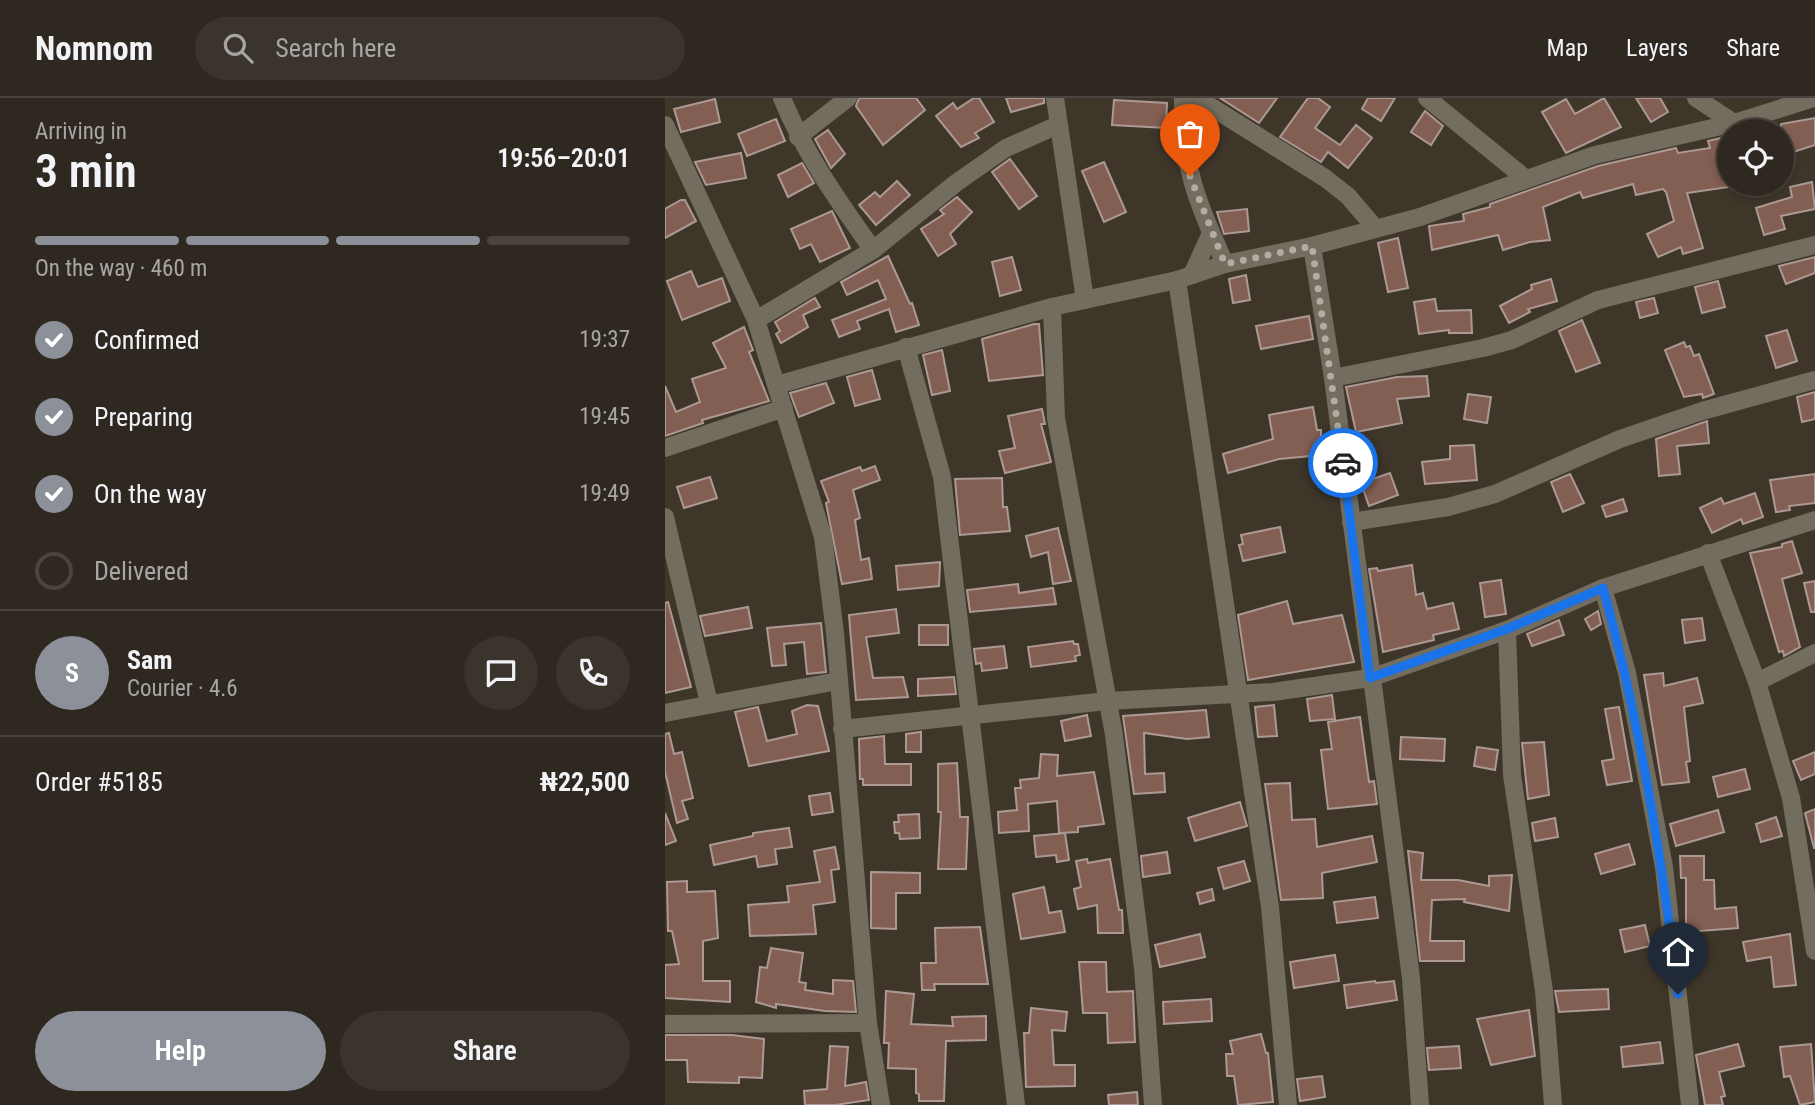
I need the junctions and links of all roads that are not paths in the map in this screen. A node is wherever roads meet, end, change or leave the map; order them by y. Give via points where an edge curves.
1 (782, 98) edge
2 (848, 98) edge
3 (1055, 98) edge
4 (1183, 98) edge
5 (1197, 98) edge
6 (1427, 98) edge
7 (1696, 98) edge
8 (1814, 98) edge
9 (1728, 119) edge
10 (1747, 119) edge
11 (665, 125) edge
12 (1058, 125) junction
13 (1717, 127) edge
14 (798, 137) junction
15 (1526, 179) junction
16 (1376, 229) junction
17 (1211, 233) junction
18 (1815, 245) edge
19 (1312, 246) junction
20 (873, 250) junction
21 (1225, 264) junction
22 (1184, 277) junction
23 (1085, 300) junction
24 (1052, 307) junction
25 (756, 320) junction
26 (906, 347) junction
27 (1333, 378) junction
28 (1815, 380) edge
29 (777, 385) junction
30 (784, 408) junction
31 (665, 448) edge
32 (665, 517) edge
33 (1815, 520) edge
34 (1351, 522) junction
35 (1708, 554) junction
36 (1603, 588) junction
37 (1507, 629) junction
38 (1815, 653) edge
39 (1370, 678) junction
40 (838, 681) junction
41 (1757, 682) junction
42 (1240, 695) junction
43 (1107, 701) junction
44 (709, 703) junction
45 (665, 713) edge
46 (972, 717) junction
47 (842, 729) junction
48 (1815, 951) edge
49 (868, 1023) junction
50 (665, 1024) edge
51 (881, 1105) edge
52 (1016, 1105) edge
53 (1153, 1105) edge
54 (1288, 1105) edge
55 (1420, 1105) edge
56 (1553, 1105) edge
57 (1690, 1105) edge

1 - 14 street
2 - 14 street
3 - 12 street
4 - 17 street via 1184,155
5 - 16 street via 1325,178 1348,196
6 - 15 street
7 - 9 street
8 - 10 street
11 - 25 street
12 - 20 street via 1006,148
12 - 23 street
13 - 15 street via 1595,155
14 - 20 street
15 - 16 street
16 - 19 street
17 - 21 street
17 - 22 street
18 - 27 street via 1598,300 1512,340
19 - 21 street
19 - 27 street
20 - 25 street
21 - 22 street
22 - 23 street
22 - 42 street
23 - 24 street
24 - 26 street
24 - 43 street via 1056,418
25 - 29 street
26 - 29 street
26 - 46 street via 942,477
27 - 34 street
28 - 34 street via 1620,439 1495,494 1448,507
29 - 30 street
30 - 31 street
30 - 40 street via 823,537
32 - 44 street
33 - 35 street
34 - 39 street
35 - 36 street
35 - 41 street
36 - 37 street
36 - 57 street via 1627,673 1664,867
37 - 39 street
37 - 56 street via 1512,775 1543,991
38 - 41 street
39 - 42 street
39 - 55 street via 1411,978
40 - 44 street
40 - 47 street
41 - 48 street via 1791,798
42 - 43 street
42 - 54 street via 1269,907
43 - 46 street
43 - 53 street via 1143,968
44 - 45 street
46 - 47 street
46 - 52 street
47 - 49 street
49 - 50 street
49 - 51 street

